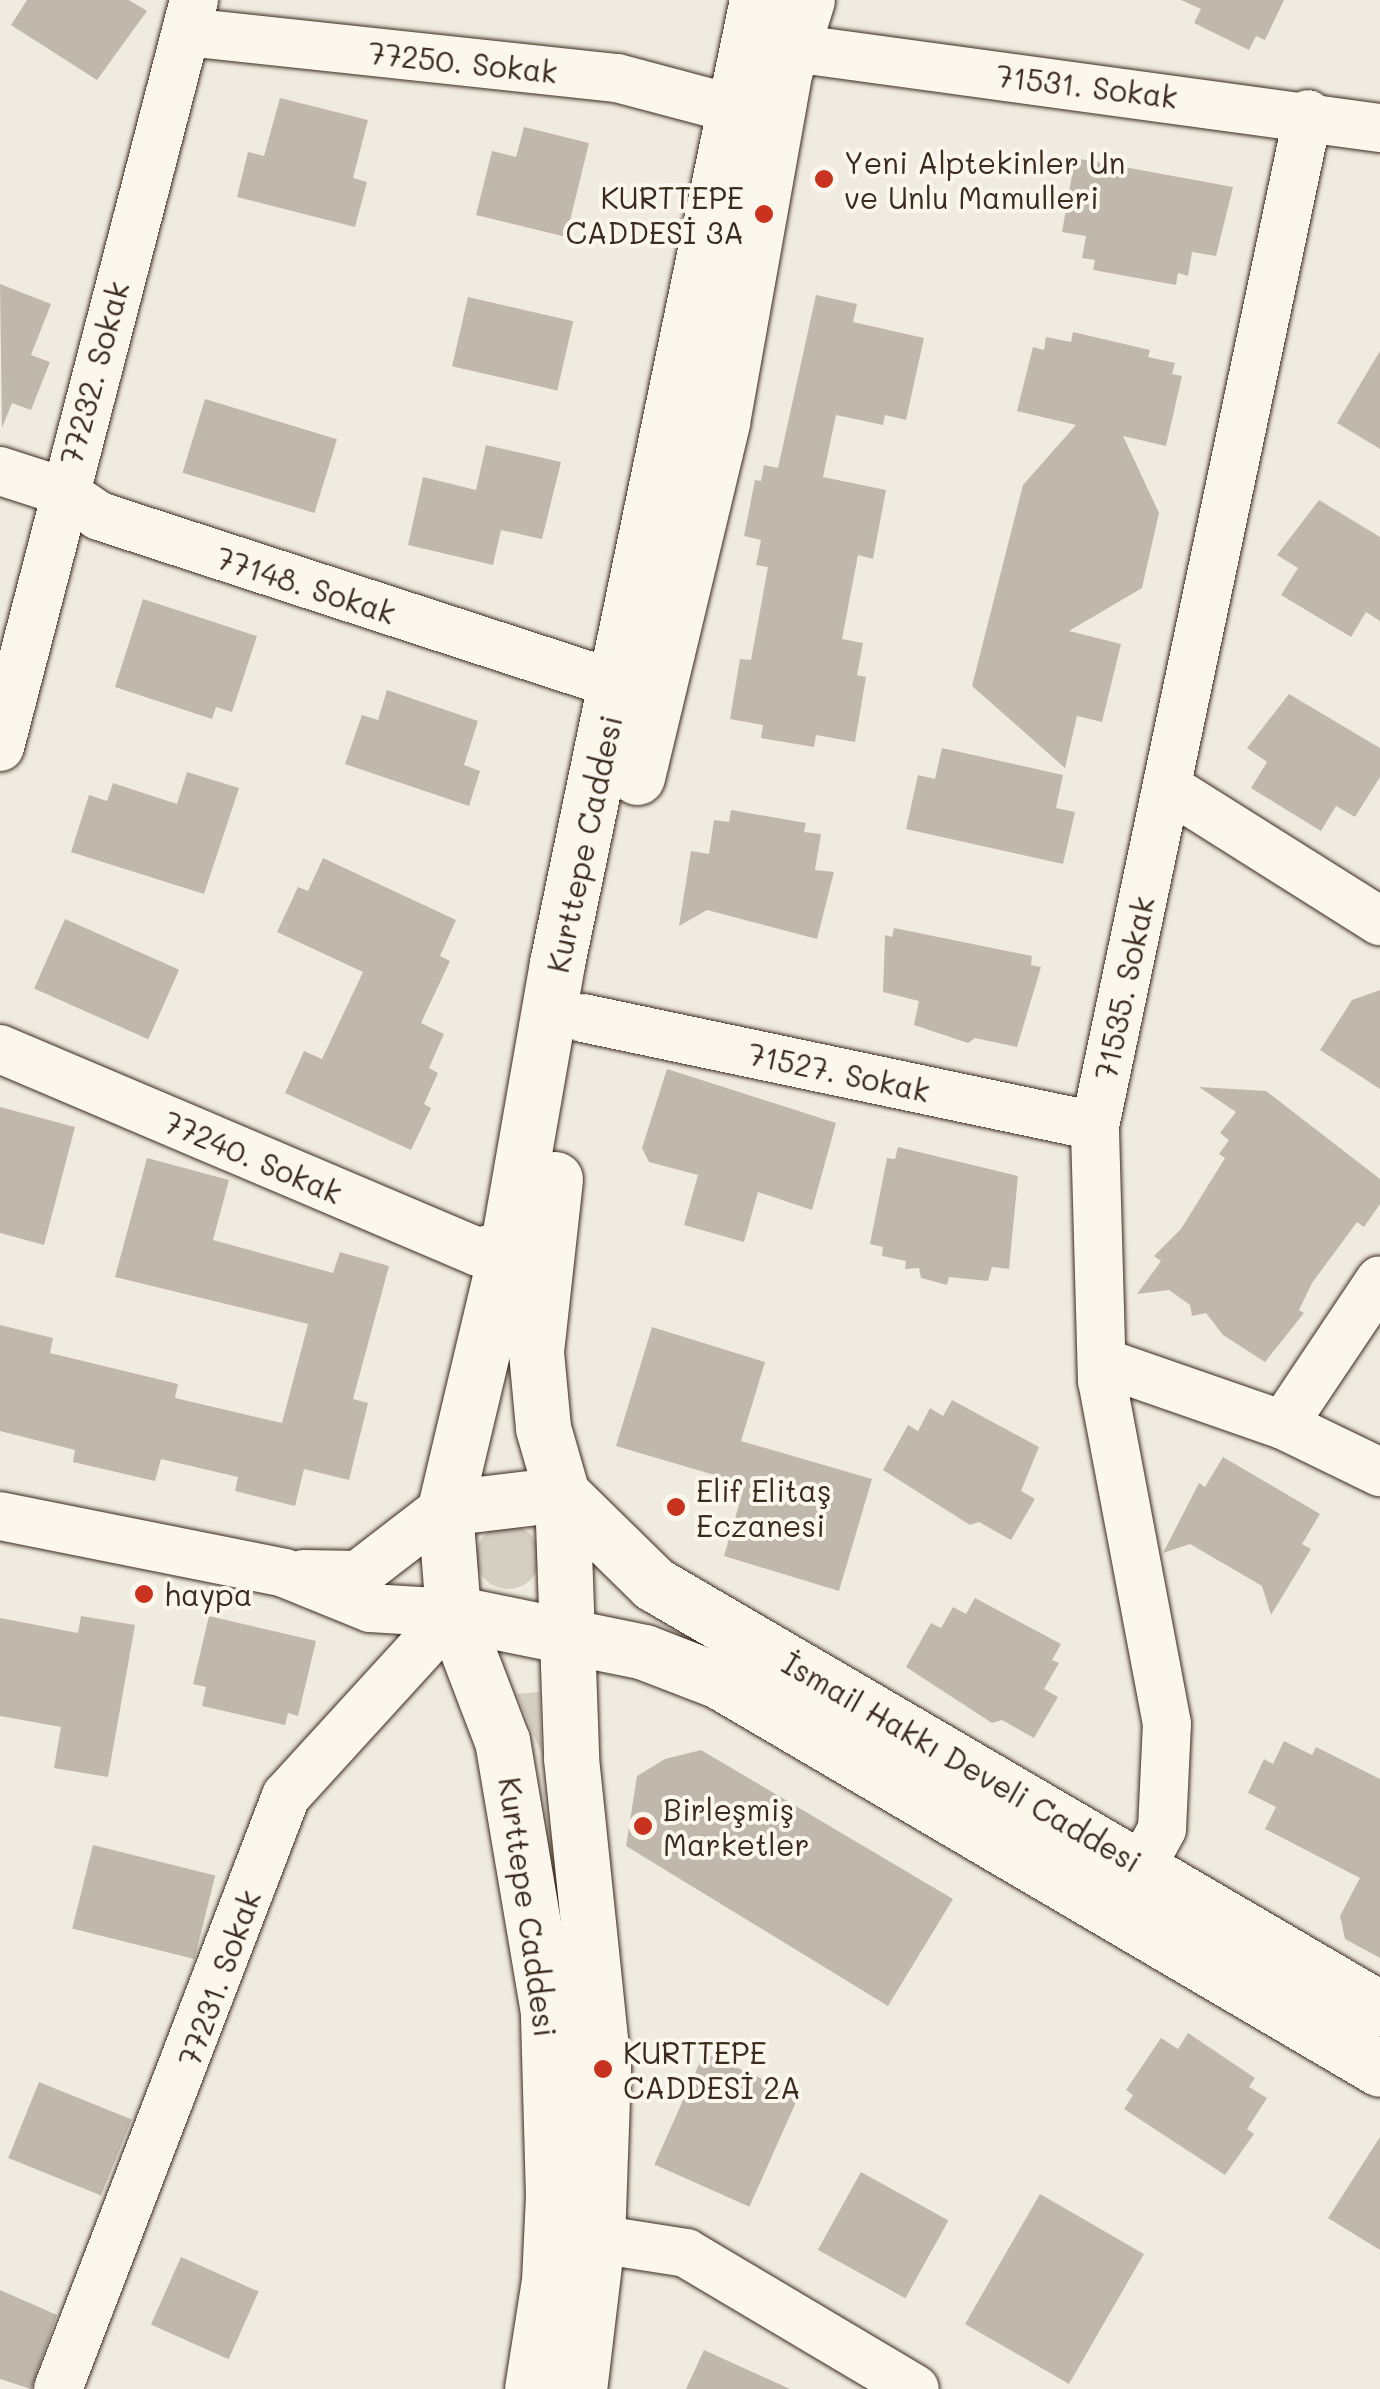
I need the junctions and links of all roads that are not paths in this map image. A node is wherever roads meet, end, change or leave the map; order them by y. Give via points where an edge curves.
1 (757, 0) edge
2 (190, 16) edge
3 (800, 24) edge
4 (737, 110) junction
5 (1308, 114) junction
6 (1380, 128) edge
7 (0, 471) edge
8 (62, 491) junction
9 (618, 685) junction
10 (0, 747) edge
11 (1168, 787) junction
12 (1380, 921) edge
13 (583, 1018) junction
14 (0, 1049) edge
15 (1095, 1126) junction
16 (508, 1244) junction
17 (1380, 1280) edge
18 (1102, 1362) junction
19 (1283, 1426) junction
20 (1380, 1472) edge
21 (562, 1494) junction
22 (445, 1508) junction
23 (0, 1516) edge
24 (284, 1573) junction
25 (452, 1613) junction
26 (566, 1633) junction
27 (1142, 1866) junction
28 (1380, 2009) edge
29 (1380, 2069) edge
30 (598, 2239) junction
31 (58, 2389) edge
32 (532, 2389) edge
33 (579, 2389) edge
34 (915, 2389) edge

1 - 4 main road, Kurttepe Caddesi
2 - 4 street, 77250. Sokak via 617,78
2 - 8 street, 77232. Sokak
3 - 5 street, 71531. Sokak
3 - 13 main road, Kurttepe Caddesi via 722,422
4 - 9 main road, Kurttepe Caddesi
5 - 6 street, 71531. Sokak
5 - 11 street, 71535. Sokak
7 - 8 street, 77148. Sokak
8 - 9 street, 77148. Sokak via 98,516
8 - 10 street, 77232. Sokak
9 - 16 main road, Kurttepe Caddesi via 557,963
11 - 12 street
11 - 15 street, 71535. Sokak
13 - 15 street, 71527. Sokak
13 - 21 main road, Kurttepe Caddesi via 566,1101 536,1352 543,1428
14 - 16 street, 77240. Sokak via 478,1252
15 - 18 street, 71535. Sokak
16 - 22 main road, Kurttepe Caddesi
17 - 19 street
18 - 19 street
18 - 27 street, 71535. Sokak via 1166,1724 1162,1829
19 - 20 street
21 - 22 main road
21 - 26 main road, Kurttepe Caddesi
21 - 27 main road, İsmail Hakkı Develi Caddesi via 654,1584
22 - 24 street via 358,1575
22 - 25 main road, Kurttepe Caddesi
23 - 24 street
24 - 25 street via 370,1608
25 - 26 main road, İsmail Hakkı Develi Caddesi
25 - 31 street, 77231. Sokak via 286,1796
25 - 32 main road, Kurttepe Caddesi via 502,1740 548,2012 553,2196 549,2281
26 - 29 main road, İsmail Hakkı Develi Caddesi via 644,1652 720,1681
26 - 30 main road, Kurttepe Caddesi via 571,1758 603,2068
27 - 28 main road, İsmail Hakkı Develi Caddesi
30 - 33 main road, Kurttepe Caddesi
30 - 34 street via 686,2253

